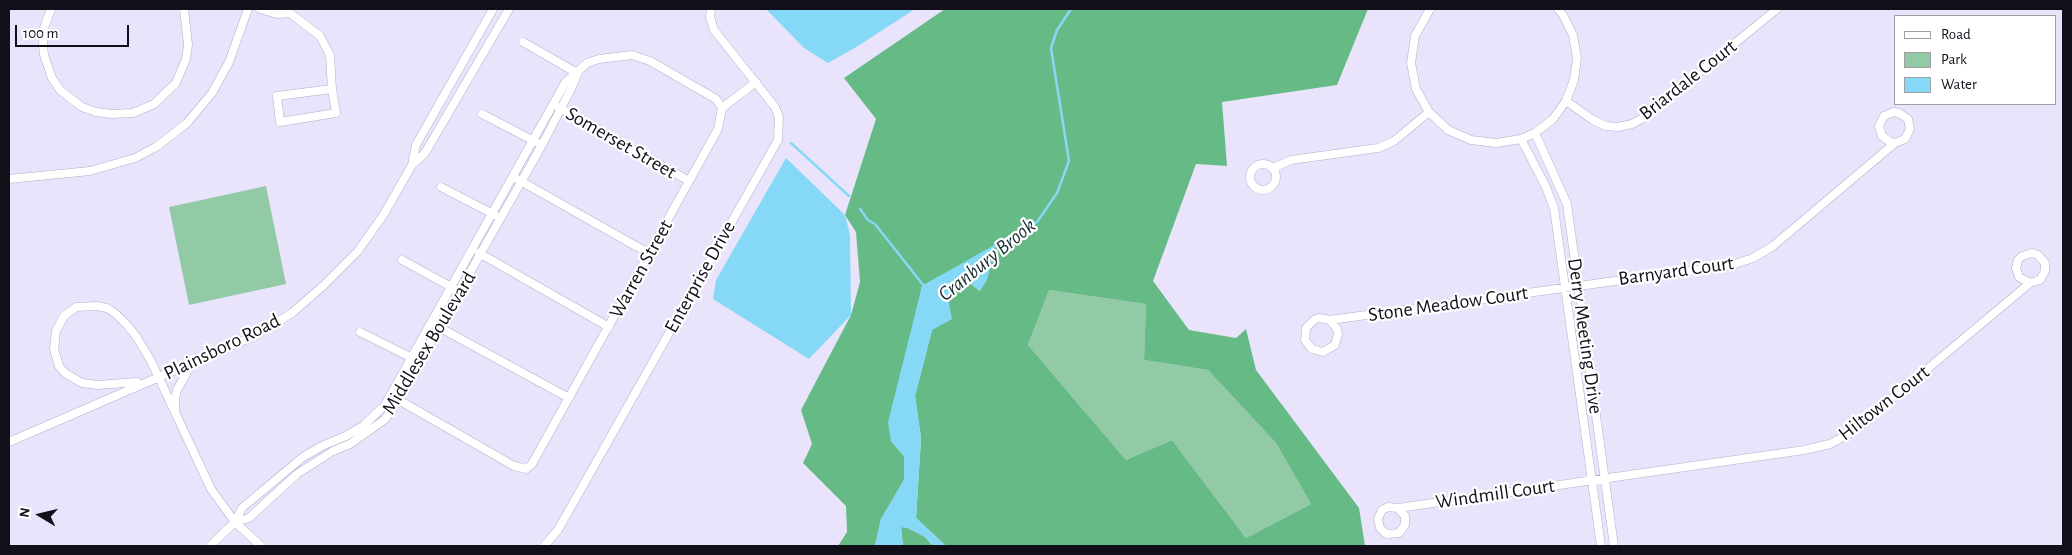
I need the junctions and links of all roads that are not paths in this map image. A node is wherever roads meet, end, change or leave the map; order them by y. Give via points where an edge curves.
1 (50, 9) edge
2 (184, 9) edge
3 (248, 9) edge
4 (260, 9) edge
5 (493, 9) edge
6 (508, 9) edge
7 (711, 9) edge
8 (1430, 9) edge
9 (1558, 9) edge
10 (1777, 9) edge
11 (288, 11) edge
12 (524, 42) dead end
13 (577, 73) junction
14 (756, 82) junction
15 (332, 89) junction
16 (1566, 101) junction
17 (554, 104) junction
18 (722, 108) junction
19 (562, 109) junction
20 (1429, 112) junction
21 (482, 114) dead end
22 (1535, 132) junction
23 (1521, 139) junction
24 (534, 141) junction
25 (1896, 143) junction
26 (542, 145) junction
27 (412, 165) junction
28 (1273, 168) dead end
29 (513, 177) junction
30 (9, 179) edge
31 (689, 181) junction
32 (521, 182) junction
33 (441, 187) dead end
34 (492, 214) junction
35 (500, 219) junction
36 (472, 250) junction
37 (650, 254) junction
38 (482, 255) junction
39 (402, 260) dead end
40 (2030, 283) dead end
41 (1579, 285) junction
42 (452, 287) junction
43 (1565, 287) junction
44 (460, 292) junction
45 (1330, 320) junction
46 (431, 322) junction
47 (439, 327) junction
48 (609, 327) junction
49 (360, 332) dead end
50 (411, 358) junction
51 (419, 362) junction
52 (192, 363) junction
53 (157, 377) junction
54 (144, 382) junction
55 (390, 395) junction
56 (569, 398) junction
57 (399, 400) junction
58 (176, 417) junction
59 (9, 442) edge
60 (1605, 477) junction
61 (1592, 479) junction
62 (1398, 508) dead end
63 (235, 522) junction
64 (210, 546) edge
65 (261, 546) edge
66 (544, 546) edge
67 (1601, 546) edge
68 (1614, 546) edge

1 - 2 street via 43,45 52,78 65,95 82,107 112,114 133,113 154,104 176,83 188,45
3 - 30 street via 229,62 212,93 187,123 156,147 135,158 90,171
4 - 11 street via 277,14
5 - 27 street, Plainsboro Road via 416,145
6 - 27 street, Plainsboro Road via 425,152
7 - 14 street, Enterprise Drive via 714,30
8 - 20 street via 1415,36 1411,63 1416,89
9 - 16 street via 1573,35 1577,58 1574,80
10 - 16 street, Briardale Court via 1632,124 1606,126
11 - 15 street via 320,36 330,55
12 - 13 street
13 - 17 street, Middlesex Boulevard via 565,83
13 - 18 street, Middlesex Boulevard via 587,63 599,59 632,56 650,61 716,99
13 - 19 street, Middlesex Boulevard
14 - 18 street
14 - 66 street, Enterprise Drive via 779,117 778,140 558,530
15 - 15 street via 277,96 280,122 336,113
16 - 22 street via 1552,119
17 - 19 street, Somerset Street
17 - 24 street, Middlesex Boulevard
18 - 31 street, Warren Street via 718,129
19 - 26 street, Middlesex Boulevard
19 - 31 street, Somerset Street
20 - 23 street via 1448,130 1471,140 1496,143
20 - 28 street via 1394,141 1378,148 1291,160
21 - 24 street
22 - 23 street
22 - 41 street, Derry Meeting Drive via 1567,204
23 - 43 street, Derry Meeting Drive via 1554,208
24 - 26 street
24 - 29 street, Middlesex Boulevard
25 - 25 street, Barnyard Court via 1908,135 1910,124 1904,115 1894,112 1881,120 1880,131 1886,140
25 - 41 street, Barnyard Court via 1774,246 1753,258 1732,265
26 - 32 street, Middlesex Boulevard
27 - 52 street, Plainsboro Road via 358,251 324,286 292,313 256,335
29 - 32 street
29 - 34 street, Middlesex Boulevard
31 - 37 street, Warren Street
32 - 35 street, Middlesex Boulevard
32 - 37 street
33 - 34 street
34 - 35 street
34 - 36 street, Middlesex Boulevard
35 - 38 street, Middlesex Boulevard
36 - 38 street
36 - 42 street, Middlesex Boulevard
37 - 48 street, Warren Street
38 - 44 street, Middlesex Boulevard
38 - 48 street
39 - 42 street
40 - 60 street, Hiltown Court via 1852,432 1830,444
41 - 43 street, Barnyard Court
41 - 60 street, Derry Meeting Drive
42 - 44 street
42 - 46 street, Middlesex Boulevard
43 - 45 street, Stone Meadow Court
43 - 61 street, Derry Meeting Drive
44 - 47 street, Middlesex Boulevard
45 - 45 street, Stone Meadow Court via 1319,318 1306,328 1306,340 1312,349 1323,352 1335,345 1337,328
46 - 47 street
46 - 50 street, Middlesex Boulevard
47 - 51 street, Middlesex Boulevard
47 - 56 street
48 - 56 street, Warren Street
49 - 50 street
50 - 51 street
50 - 55 street, Middlesex Boulevard
51 - 57 street, Middlesex Boulevard
52 - 53 street, Plainsboro Road
52 - 58 street via 177,390
53 - 54 street
53 - 54 street via 136,336 107,308 85,305 64,316 56,332 54,350 64,373 82,383 98,385
53 - 58 street, Plainsboro Road
54 - 59 street
55 - 57 street
55 - 63 street, Middlesex Boulevard via 385,405 363,426 303,457 242,508
56 - 57 street, Warren Street via 532,464 526,469 514,466
57 - 63 street, Middlesex Boulevard via 384,420 297,474 249,518
58 - 63 street, Plainsboro Road via 211,489
60 - 61 street, Hiltown Court
60 - 68 street, Derry Meeting Drive
61 - 62 street, Windmill Court
61 - 67 street, Derry Meeting Drive
63 - 64 street
63 - 65 street

